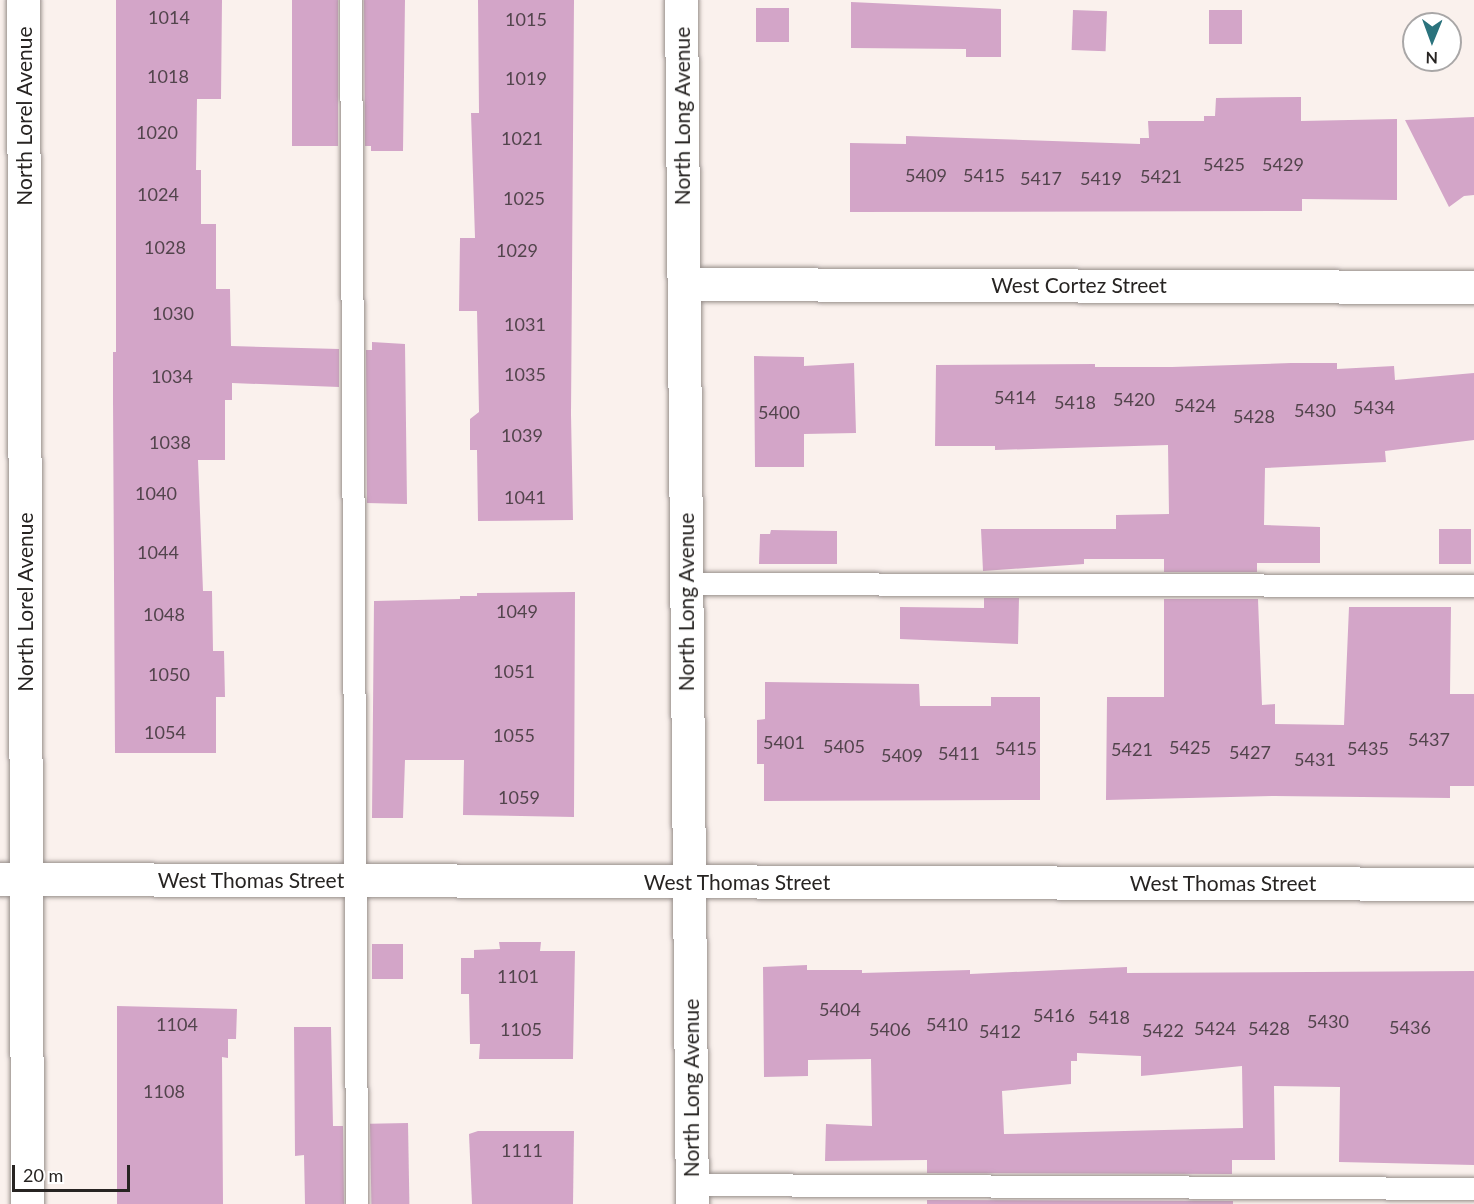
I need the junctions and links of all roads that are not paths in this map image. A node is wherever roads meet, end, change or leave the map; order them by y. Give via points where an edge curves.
1 (23, 0) edge
2 (351, 0) edge
3 (681, 0) edge
4 (684, 284) junction
5 (1474, 287) edge
6 (686, 584) junction
7 (1474, 586) edge
8 (13, 879) edge
9 (355, 880) junction
10 (689, 881) junction
11 (1474, 884) edge
12 (1474, 1188) edge
13 (692, 1194) edge
14 (27, 1204) edge
15 (357, 1204) edge

1 - 8 street, North Lorel Avenue
2 - 9 lane
3 - 4 street, North Long Avenue
4 - 5 street, West Cortez Street
4 - 6 street, North Long Avenue
6 - 7 lane
6 - 10 street, North Long Avenue
8 - 9 street, West Thomas Street
8 - 14 street, North Lorel Avenue
9 - 10 street, West Thomas Street
9 - 15 lane
10 - 11 street, West Thomas Street
10 - 13 street, North Long Avenue
12 - 13 lane

